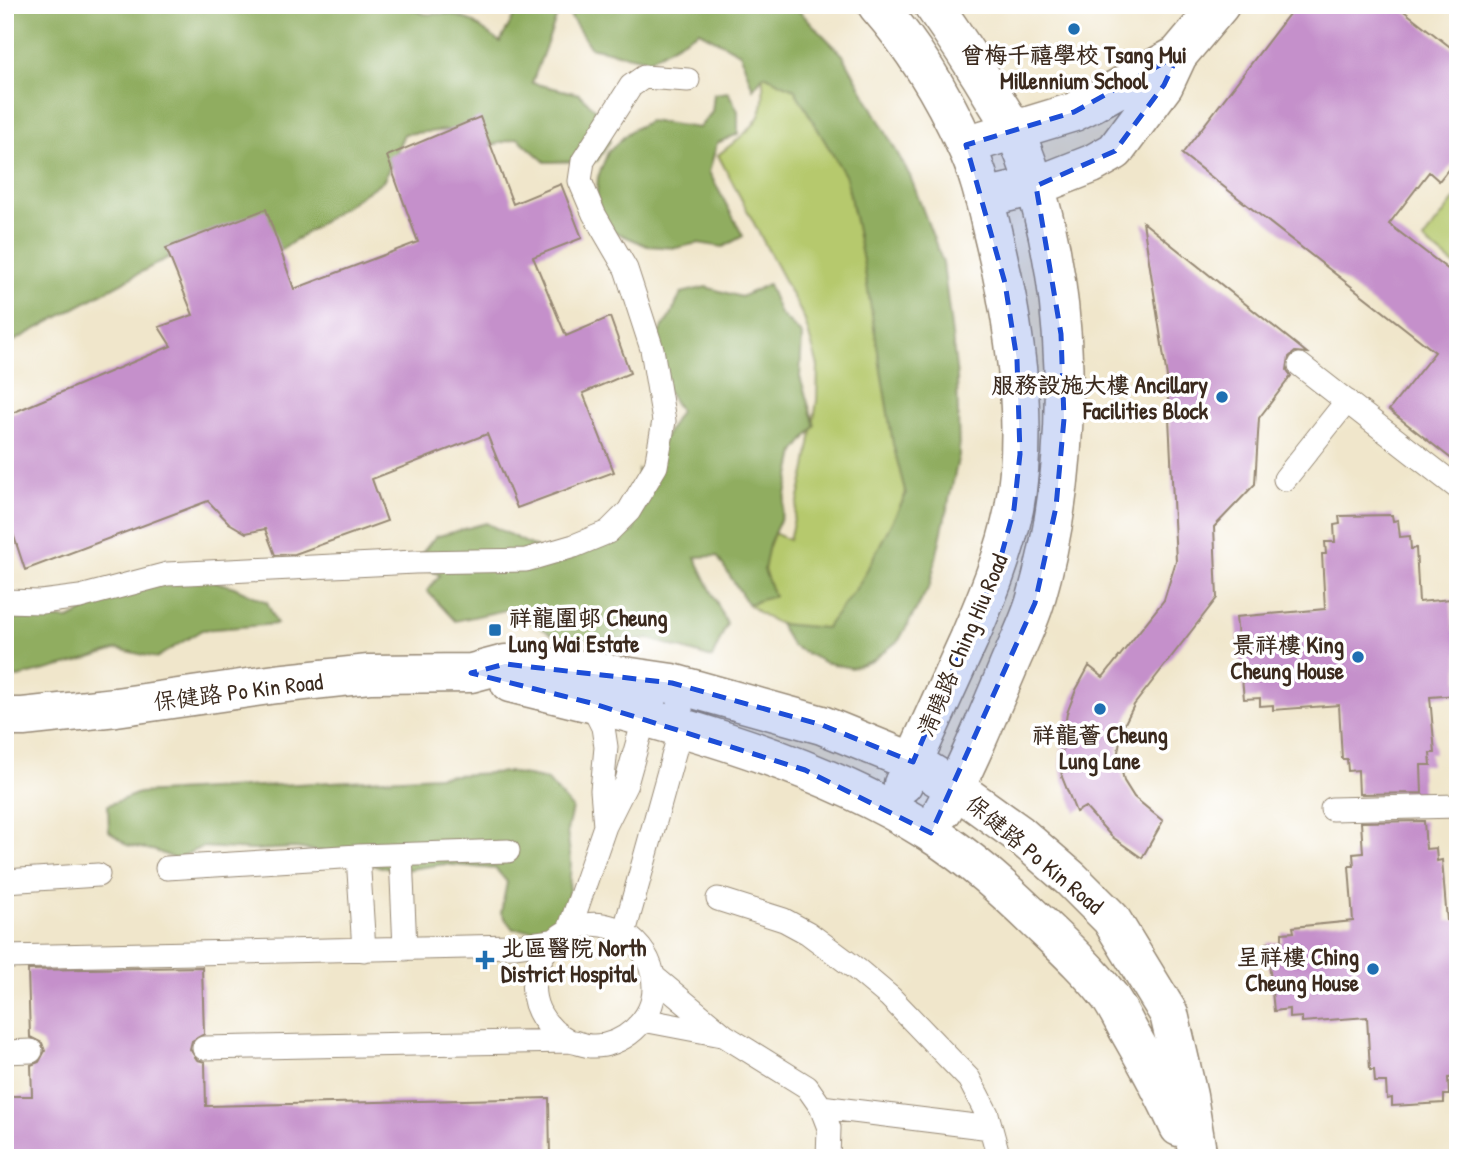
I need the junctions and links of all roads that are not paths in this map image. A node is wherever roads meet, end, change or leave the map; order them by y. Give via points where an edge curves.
1 (877, 5) edge
2 (933, 5) edge
3 (1220, 5) edge
4 (1178, 55) junction
5 (688, 80) dead end
6 (1014, 131) junction
7 (966, 145) junction
8 (1036, 186) junction
9 (984, 198) junction
10 (1300, 365) dead end
11 (1347, 401) junction
12 (1285, 479) dead end
13 (1458, 488) edge
14 (5, 601) edge
15 (471, 673) junction
16 (671, 683) junction
17 (591, 703) junction
18 (645, 716) junction
19 (5, 717) edge
20 (681, 728) junction
21 (913, 762) junction
22 (955, 788) junction
23 (1458, 806) edge
24 (1332, 809) dead end
25 (891, 810) junction
26 (605, 826) junction
27 (931, 833) junction
28 (508, 852) dead end
29 (401, 855) junction
30 (358, 856) junction
31 (167, 868) dead end
32 (98, 875) dead end
33 (5, 881) edge
34 (718, 899) dead end
35 (624, 933) junction
36 (560, 936) junction
37 (405, 949) junction
38 (364, 950) junction
39 (5, 956) edge
40 (653, 976) junction
41 (643, 1020) junction
42 (725, 1036) junction
43 (569, 1041) junction
44 (204, 1048) dead end
45 (31, 1051) dead end
46 (5, 1052) edge
47 (821, 1107) junction
48 (991, 1128) junction
49 (828, 1158) edge
50 (999, 1158) edge
51 (1195, 1158) edge

1 - 7 street, 清曉路 Ching Hiu Road via 934,86
2 - 6 street, 清曉路 Ching Hiu Road
3 - 4 street
4 - 6 street via 1074,113
4 - 8 street via 1164,85 1115,151
5 - 14 lane via 644,77 631,86 583,161 580,181 626,270 652,349 663,421 656,466 629,511 608,532 526,560 167,574 80,597
6 - 7 street
6 - 8 street, 清曉路 Ching Hiu Road
7 - 9 street, 清曉路 Ching Hiu Road
8 - 9 street
8 - 22 street, 清曉路 Ching Hiu Road via 1061,334 1064,419 1056,507 1035,603
9 - 21 street, 清曉路 Ching Hiu Road via 1005,283 1017,360 1020,454 1014,509 982,609
10 - 11 lane
11 - 12 lane
11 - 13 lane
15 - 16 street, 保健路 Po Kin Road via 505,664
15 - 17 street, 保健路 Po Kin Road
15 - 19 street, 保健路 Po Kin Road via 369,674
16 - 18 lane
16 - 20 lane via 681,706
16 - 21 street, 保健路 Po Kin Road via 822,725
17 - 18 street, 保健路 Po Kin Road
17 - 26 lane via 603,727 606,747
18 - 20 street, 保健路 Po Kin Road
18 - 26 lane via 626,784
20 - 25 street, 保健路 Po Kin Road via 805,770
20 - 35 lane
21 - 22 street, 保健路 Po Kin Road
21 - 25 street, 清曉路 Ching Hiu Road
22 - 27 street, 清曉路 Ching Hiu Road
22 - 51 street, 保健路 Po Kin Road via 1019,834 1111,919 1169,1014 1188,1097
23 - 24 lane
25 - 27 street, 保健路 Po Kin Road
26 - 36 lane
27 - 51 street, 保健路 Po Kin Road via 1006,892 1109,997
28 - 29 lane
29 - 30 lane
29 - 37 lane
30 - 31 lane
30 - 38 lane
32 - 33 lane
34 - 48 lane via 784,920 808,933 890,997 969,1079
35 - 36 lane via 587,925
35 - 40 lane via 638,944
36 - 37 lane via 514,946
36 - 43 lane via 540,957 534,995 552,1030
37 - 38 lane
38 - 39 lane
40 - 41 lane via 651,1007
40 - 42 lane
41 - 42 lane
41 - 43 lane via 610,1044
42 - 47 lane via 807,1087
43 - 44 lane
45 - 46 lane
47 - 48 lane
47 - 49 lane via 828,1128
48 - 50 lane

